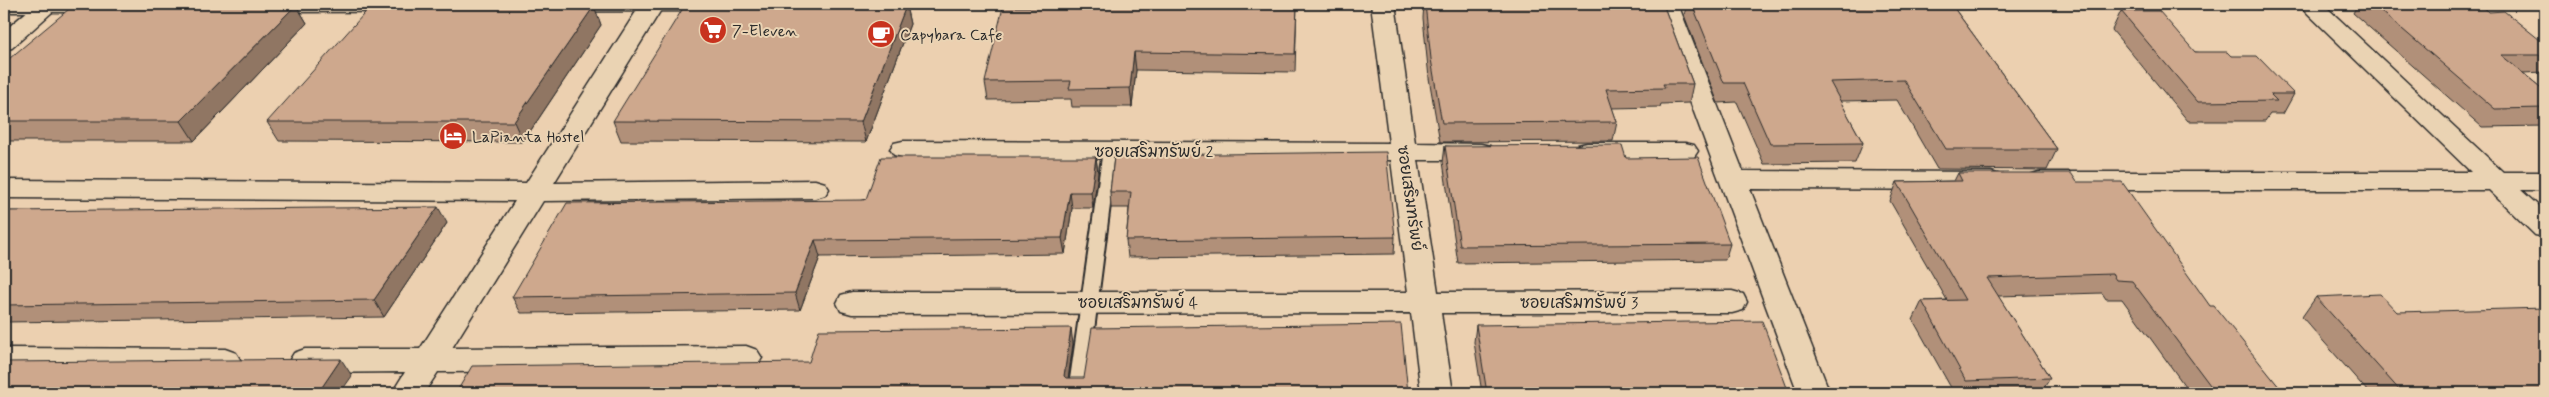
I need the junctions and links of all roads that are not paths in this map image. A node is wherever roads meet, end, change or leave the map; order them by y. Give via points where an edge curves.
1 (652, 4) edge
2 (745, 4) edge
3 (1383, 4) edge
4 (1666, 4) edge
5 (2310, 4) edge
6 (4, 5) edge
7 (48, 5) junction
8 (137, 5) edge
9 (236, 5) edge
10 (4, 43) edge
11 (902, 149) dead end
12 (1110, 150) junction
13 (1685, 150) dead end
14 (1560, 151) edge
15 (1405, 152) junction
16 (1502, 152) edge
17 (1733, 180) junction
18 (2545, 181) edge
19 (2498, 182) junction
20 (4, 188) edge
21 (815, 189) dead end
22 (532, 192) junction
23 (2545, 228) edge
24 (1090, 302) junction
25 (1425, 302) junction
26 (1732, 302) dead end
27 (852, 303) dead end
28 (746, 358) dead end
29 (4, 360) edge
30 (428, 361) junction
31 (408, 393) edge
32 (1077, 393) edge
33 (1437, 393) edge
34 (1814, 393) edge

1 - 2 street
1 - 9 street
1 - 22 street
3 - 15 street, ซอยเสริมทรัพย์
4 - 17 street
5 - 19 street
6 - 7 street
7 - 8 street
7 - 10 street
11 - 12 street, ซอยเสริมทรัพย์ 2
12 - 15 street, ซอยเสริมทรัพย์ 2
12 - 24 lane
13 - 14 street
15 - 16 street, ซอยเสริมทรัพย์ 2
15 - 25 street, ซอยเสริมทรัพย์
17 - 19 street
17 - 34 street
18 - 19 street
19 - 23 street
20 - 22 street
21 - 22 street
22 - 30 street
24 - 25 street, ซอยเสริมทรัพย์ 4
24 - 27 street, ซอยเสริมทรัพย์ 4
24 - 32 lane
25 - 26 street, ซอยเสริมทรัพย์ 3
25 - 33 street, ซอยเสริมทรัพย์
28 - 30 street
29 - 30 street
30 - 31 street

